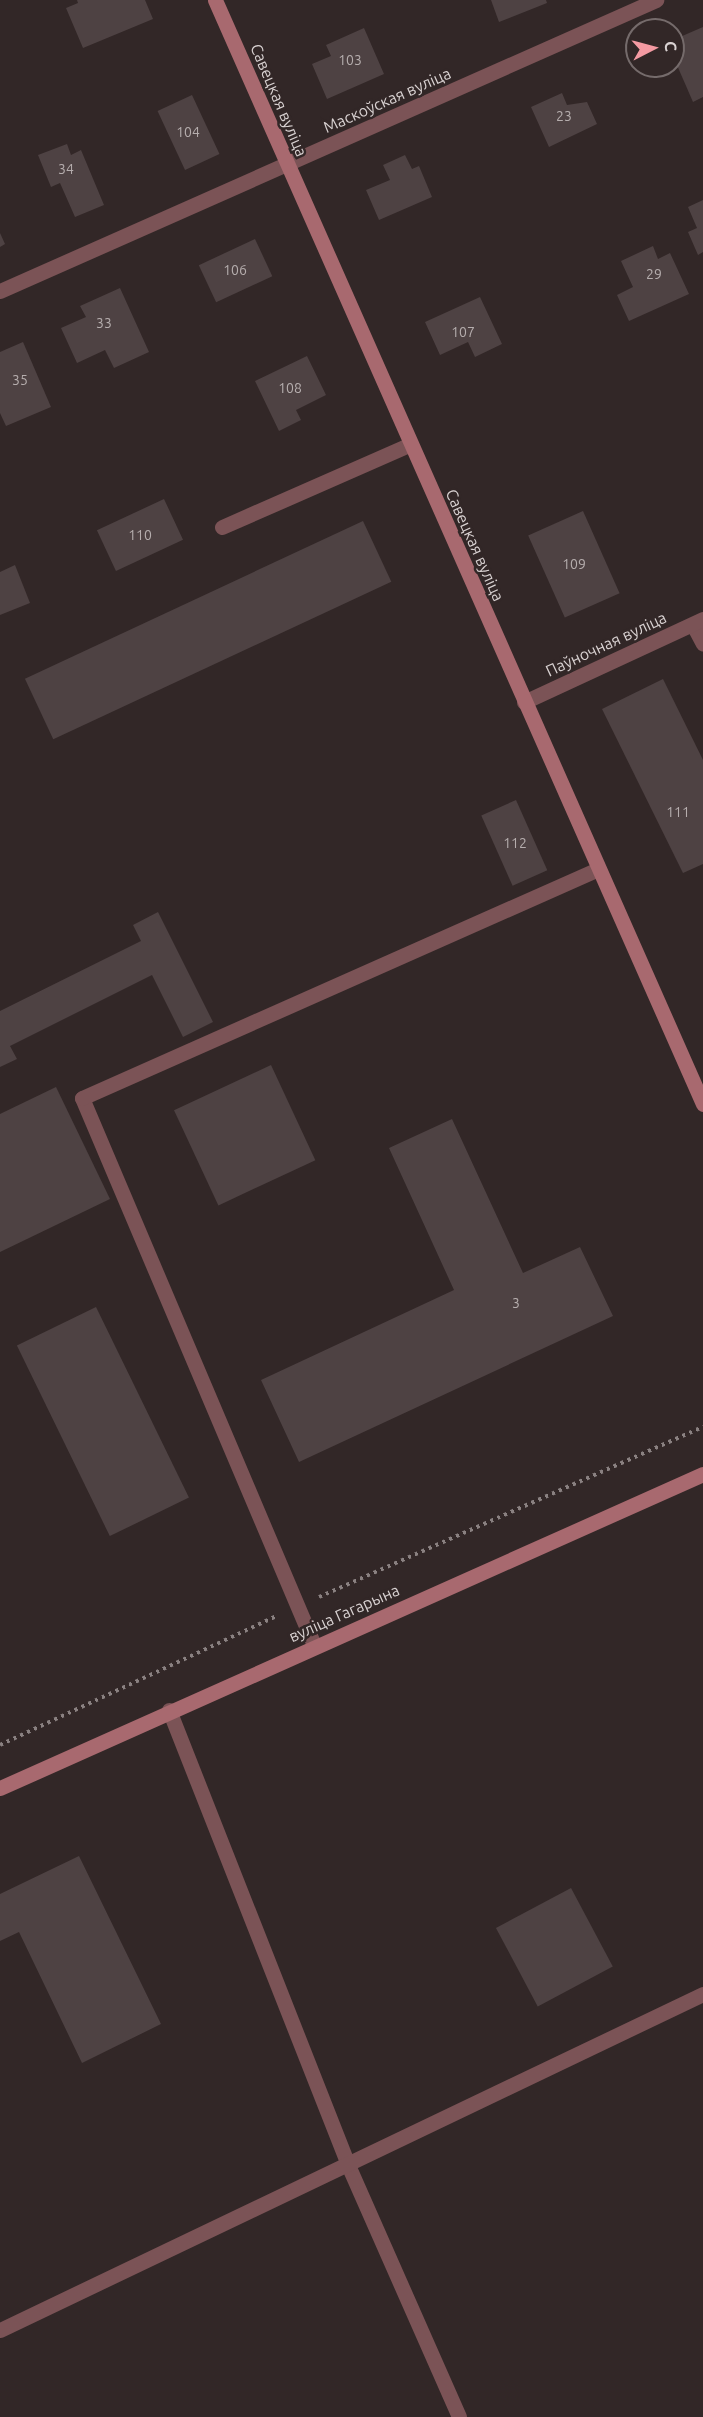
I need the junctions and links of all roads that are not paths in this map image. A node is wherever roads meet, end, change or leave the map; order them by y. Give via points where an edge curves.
1 (216, 0) edge
2 (656, 0) edge
3 (287, 165) junction
4 (0, 291) edge
5 (411, 444) junction
6 (222, 527) dead end
7 (698, 622) edge
8 (703, 644) edge
9 (524, 702) junction
10 (598, 869) junction
11 (703, 1104) edge
12 (703, 1474) edge
13 (314, 1646) junction
14 (169, 1710) junction
15 (0, 1788) edge
16 (703, 1994) edge
17 (348, 2164) junction
18 (0, 2330) edge
19 (459, 2417) edge

1 - 3 street, Савецкая вуліца
2 - 3 street, Маскоўская вуліца
3 - 4 street, Маскоўская вуліца
3 - 5 street, Савецкая вуліца
5 - 6 street
5 - 9 street, Савецкая вуліца
7 - 8 street
7 - 9 street, Паўночная вуліца
9 - 10 street, Савецкая вуліца
10 - 11 street, Савецкая вуліца
10 - 13 street via 82,1098
12 - 13 street, вуліца Гагарына
13 - 14 street, вуліца Гагарына
14 - 15 street, вуліца Гагарына
14 - 17 street
16 - 17 street
17 - 18 street
17 - 19 street

